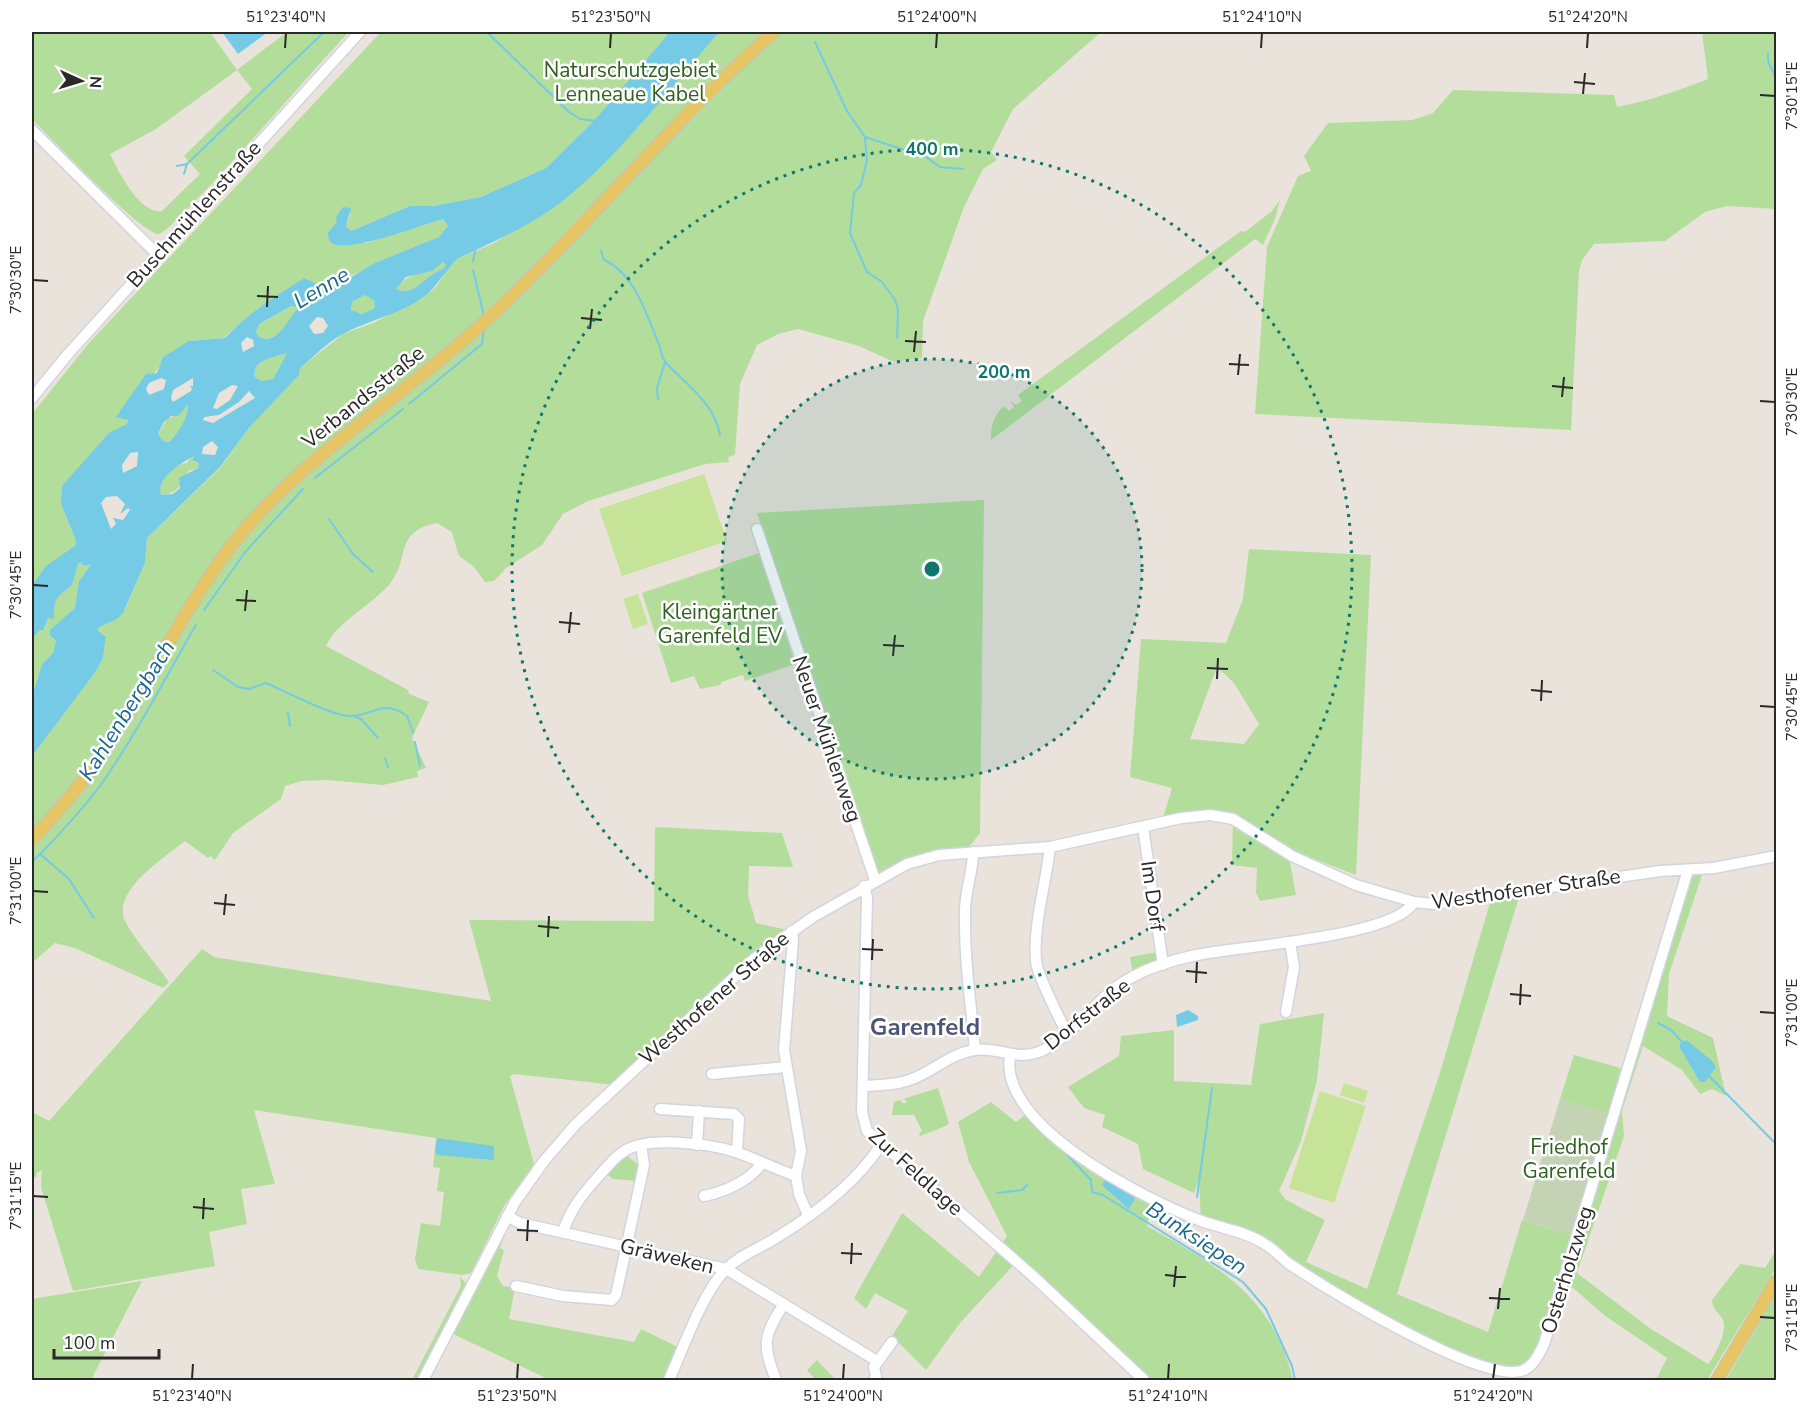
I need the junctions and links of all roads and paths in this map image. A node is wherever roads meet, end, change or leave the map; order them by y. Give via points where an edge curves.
1 (360, 32) edge
2 (774, 32) edge
3 (32, 130) edge
4 (158, 255) junction
5 (32, 398) edge
6 (757, 529) dead end
7 (1143, 827) junction
8 (32, 839) edge
9 (1050, 847) junction
10 (973, 852) junction
11 (1776, 856) edge
12 (1688, 870) junction
13 (875, 880) junction
14 (864, 886) junction
15 (1414, 902) junction
16 (792, 931) junction
17 (1290, 942) junction
18 (1162, 965) junction
19 (1286, 1012) dead end
20 (1067, 1033) junction
21 (975, 1050) junction
22 (1010, 1056) junction
23 (786, 1067) junction
24 (712, 1074) dead end
25 (863, 1086) junction
26 (660, 1110) dead end
27 (699, 1112) junction
28 (697, 1144) junction
29 (641, 1145) junction
30 (881, 1145) junction
31 (737, 1152) junction
32 (762, 1163) junction
33 (796, 1176) junction
34 (704, 1196) dead end
35 (808, 1215) junction
36 (507, 1216) junction
37 (563, 1232) junction
38 (627, 1246) junction
39 (726, 1269) junction
40 (1776, 1281) edge
41 (516, 1286) dead end
42 (784, 1304) junction
43 (892, 1342) dead end
44 (878, 1361) junction
45 (423, 1380) edge
46 (669, 1380) edge
47 (776, 1380) edge
48 (874, 1380) edge
49 (1144, 1380) edge
50 (1717, 1380) edge

1 - 4 street, Buschmühlenstraße
2 - 8 main road, Verbandsstraße via 546,264 474,331 305,468 232,546 190,606 98,761
3 - 4 street
4 - 5 street, Buschmühlenstraße
6 - 13 street, Neuer Mühlenweg
7 - 9 street, Westhofener Straße
7 - 15 street, Westhofener Straße via 1195,815 1233,819 1326,873
7 - 18 street, Im Dorf
9 - 10 street, Westhofener Straße
9 - 20 street via 1036,961
10 - 13 street, Westhofener Straße via 921,859
10 - 21 street via 965,892 964,959
11 - 12 street, Westhofener Straße
12 - 15 street, Westhofener Straße via 1457,902
12 - 22 street, Osterholzweg via 1544,1344 1536,1360 1523,1371 1497,1369 1444,1350 1334,1292 1252,1238 1153,1200 1058,1139 1022,1101 1010,1077
13 - 14 street, Westhofener Straße
14 - 16 street, Westhofener Straße
14 - 25 street, Zur Feldlage via 867,898
15 - 17 street, Dorfstraße via 1410,910 1385,922
16 - 23 street
16 - 36 street, Westhofener Straße via 723,986 576,1124 544,1161
17 - 18 street, Dorfstraße via 1193,955
17 - 19 street via 1293,976
18 - 20 street, Dorfstraße via 1109,992
20 - 22 street, Dorfstraße via 1048,1048
21 - 22 street, Dorfstraße
21 - 25 street, Dorfstraße via 943,1061 902,1083
23 - 24 street
23 - 33 street via 801,1151
25 - 30 street, Zur Feldlage via 865,1125
26 - 27 street
27 - 28 street
27 - 31 street via 737,1116
28 - 29 street
28 - 31 street
29 - 37 street via 624,1151 586,1191
29 - 38 street via 644,1166
30 - 35 street via 849,1184
30 - 49 street, Zur Feldlage via 1026,1269
31 - 32 street
32 - 33 street
32 - 34 street via 751,1176
33 - 35 street
35 - 39 street
36 - 37 street, Gräweken via 519,1223
36 - 45 street, Westhofener Straße
37 - 38 street, Gräweken
38 - 39 street, Gräweken
38 - 41 street via 616,1295 609,1302
39 - 42 street, Gräweken
39 - 46 street via 713,1283
40 - 50 main road
42 - 44 street, Gräweken
42 - 47 street via 767,1339 765,1354
43 - 44 street
44 - 48 street

